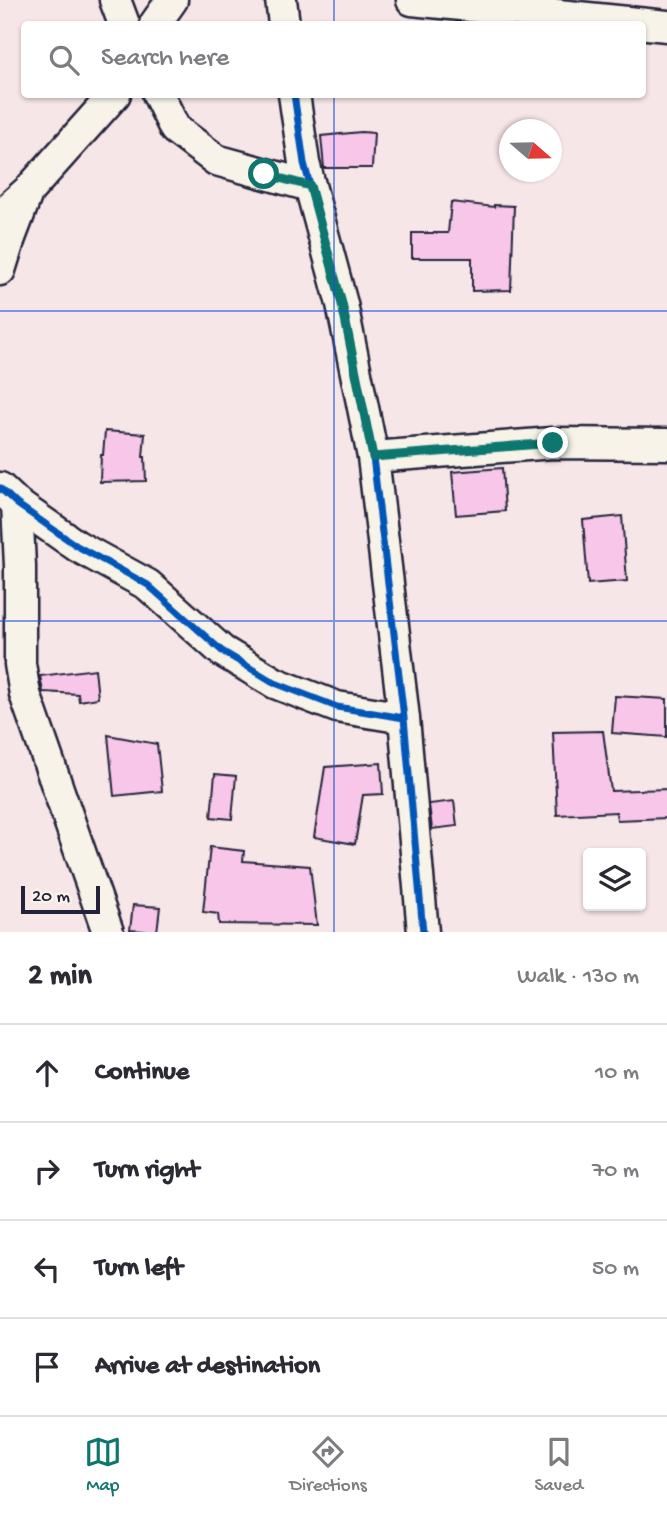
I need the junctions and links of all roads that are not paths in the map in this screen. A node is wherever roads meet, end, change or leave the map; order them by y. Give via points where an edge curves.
1 (115, 0) edge
2 (172, 0) edge
3 (281, 0) edge
4 (412, 0) edge
5 (477, 3) edge
6 (123, 21) edge
7 (157, 21) edge
8 (284, 21) edge
9 (626, 21) edge
10 (646, 23) edge
11 (667, 26) edge
12 (111, 98) edge
13 (160, 98) edge
14 (295, 98) edge
15 (310, 186) junction
16 (29, 190) junction
17 (0, 216) edge
18 (0, 270) edge
19 (667, 444) edge
20 (373, 457) junction
21 (8, 496) edge
22 (404, 718) junction
23 (108, 932) edge
24 (423, 932) edge

1 - 6 street
2 - 7 street
3 - 8 street
4 - 5 street
5 - 9 street
10 - 11 street
12 - 16 street
13 - 15 street via 175,129 216,160
14 - 15 street
15 - 20 street via 342,304
16 - 17 street
16 - 18 street
19 - 20 street via 553,443
20 - 22 street
21 - 22 street via 77,546 148,584 222,651 275,683 337,707
21 - 23 street via 20,566 20,664 25,694
22 - 24 street

